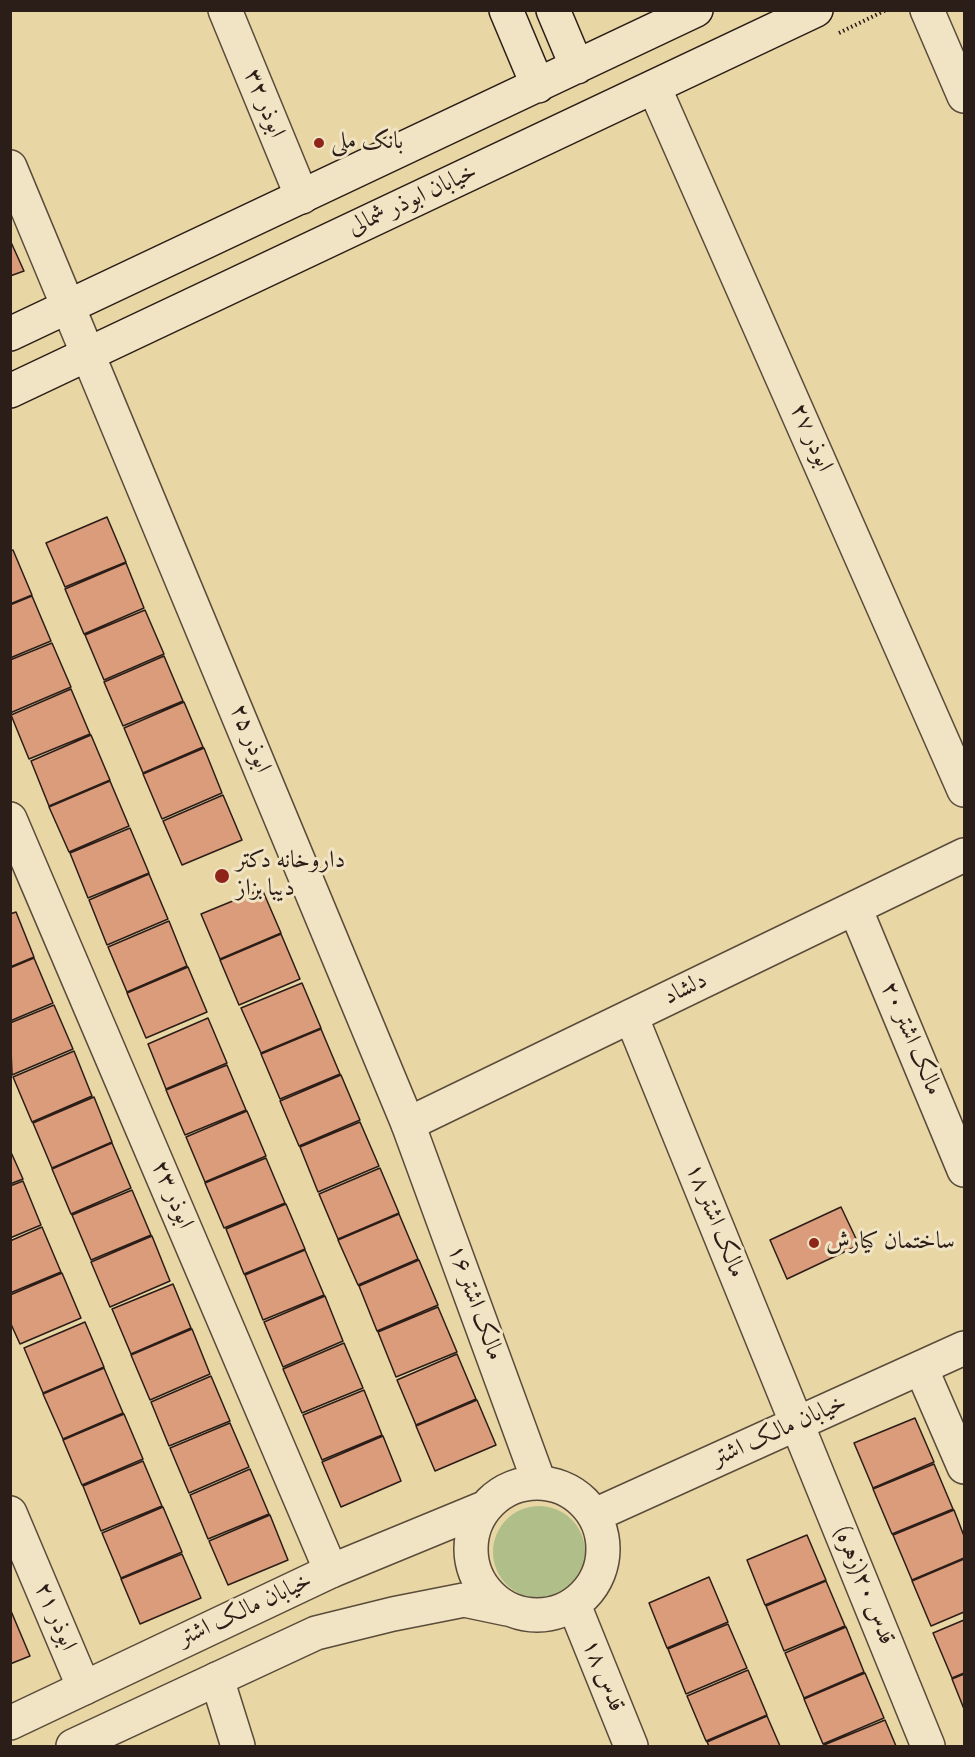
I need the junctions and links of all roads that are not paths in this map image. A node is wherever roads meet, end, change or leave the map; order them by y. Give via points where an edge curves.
1 (225, 10) edge
2 (506, 10) edge
3 (553, 10) edge
4 (696, 10) edge
5 (816, 10) edge
6 (927, 10) edge
7 (577, 67) junction
8 (538, 86) junction
9 (654, 87) junction
10 (964, 96) edge
11 (10, 167) edge
12 (302, 197) junction
13 (69, 306) junction
14 (10, 334) edge
15 (89, 353) junction
16 (10, 391) edge
17 (964, 790) edge
18 (10, 819) edge
19 (964, 855) edge
20 (855, 908) junction
21 (631, 1016) junction
22 (408, 1124) junction
23 (964, 1170) edge
24 (964, 1348) edge
25 (921, 1368) junction
26 (797, 1425) junction
27 (964, 1467) edge
28 (539, 1482) junction
29 (484, 1508) junction
30 (10, 1513) edge
31 (594, 1515) junction
32 (331, 1571) junction
33 (574, 1605) junction
34 (507, 1609) junction
35 (217, 1679) junction
36 (84, 1688) junction
37 (10, 1723) edge
38 (73, 1746) edge
39 (238, 1746) edge
40 (631, 1746) edge
41 (928, 1746) edge

1 - 12 street, ابوذر ۳۲
2 - 8 street
3 - 7 street
4 - 7 street
5 - 9 street, خیابان ابوذر شمالی
6 - 10 street
7 - 8 street
8 - 12 street
9 - 15 street, خیابان ابوذر شمالی
9 - 17 street, ابوذر ۲۷
11 - 13 street, ابوذر ۲۵
12 - 13 street
13 - 14 street
13 - 15 street, ابوذر ۲۵
15 - 16 street, خیابان ابوذر شمالی
15 - 22 street, ابوذر ۲۵
18 - 32 street, ابوذر ۲۳
19 - 20 street, دلشاد
20 - 21 street, دلشاد
20 - 23 street, مالک اشتر ۲۰
21 - 22 street, دلشاد
21 - 26 street, مالک اشتر ۱۸
22 - 28 street, مالک اشتر ۱۶
24 - 25 street, خیابان مالک اشتر
25 - 26 street, خیابان مالک اشتر
25 - 27 street
26 - 31 street, خیابان مالک اشتر
26 - 41 street, قدس ۲۰(زهره)
28 - 29 street via 519,1484 500,1493
28 - 31 street via 561,1486 580,1498
29 - 32 street, خیابان مالک اشتر
29 - 34 street via 470,1544 472,1564 479,1583
30 - 36 street, ابوذر ۲۱
31 - 33 street via 603,1544 599,1574
32 - 36 street, خیابان مالک اشتر
33 - 34 street via 541,1616
33 - 40 street, قدس ۱۸
34 - 35 street, خیابان مالک اشتر via 464,1600 393,1614 316,1633
35 - 38 street, خیابان مالک اشتر
35 - 39 street
36 - 37 street, خیابان مالک اشتر

